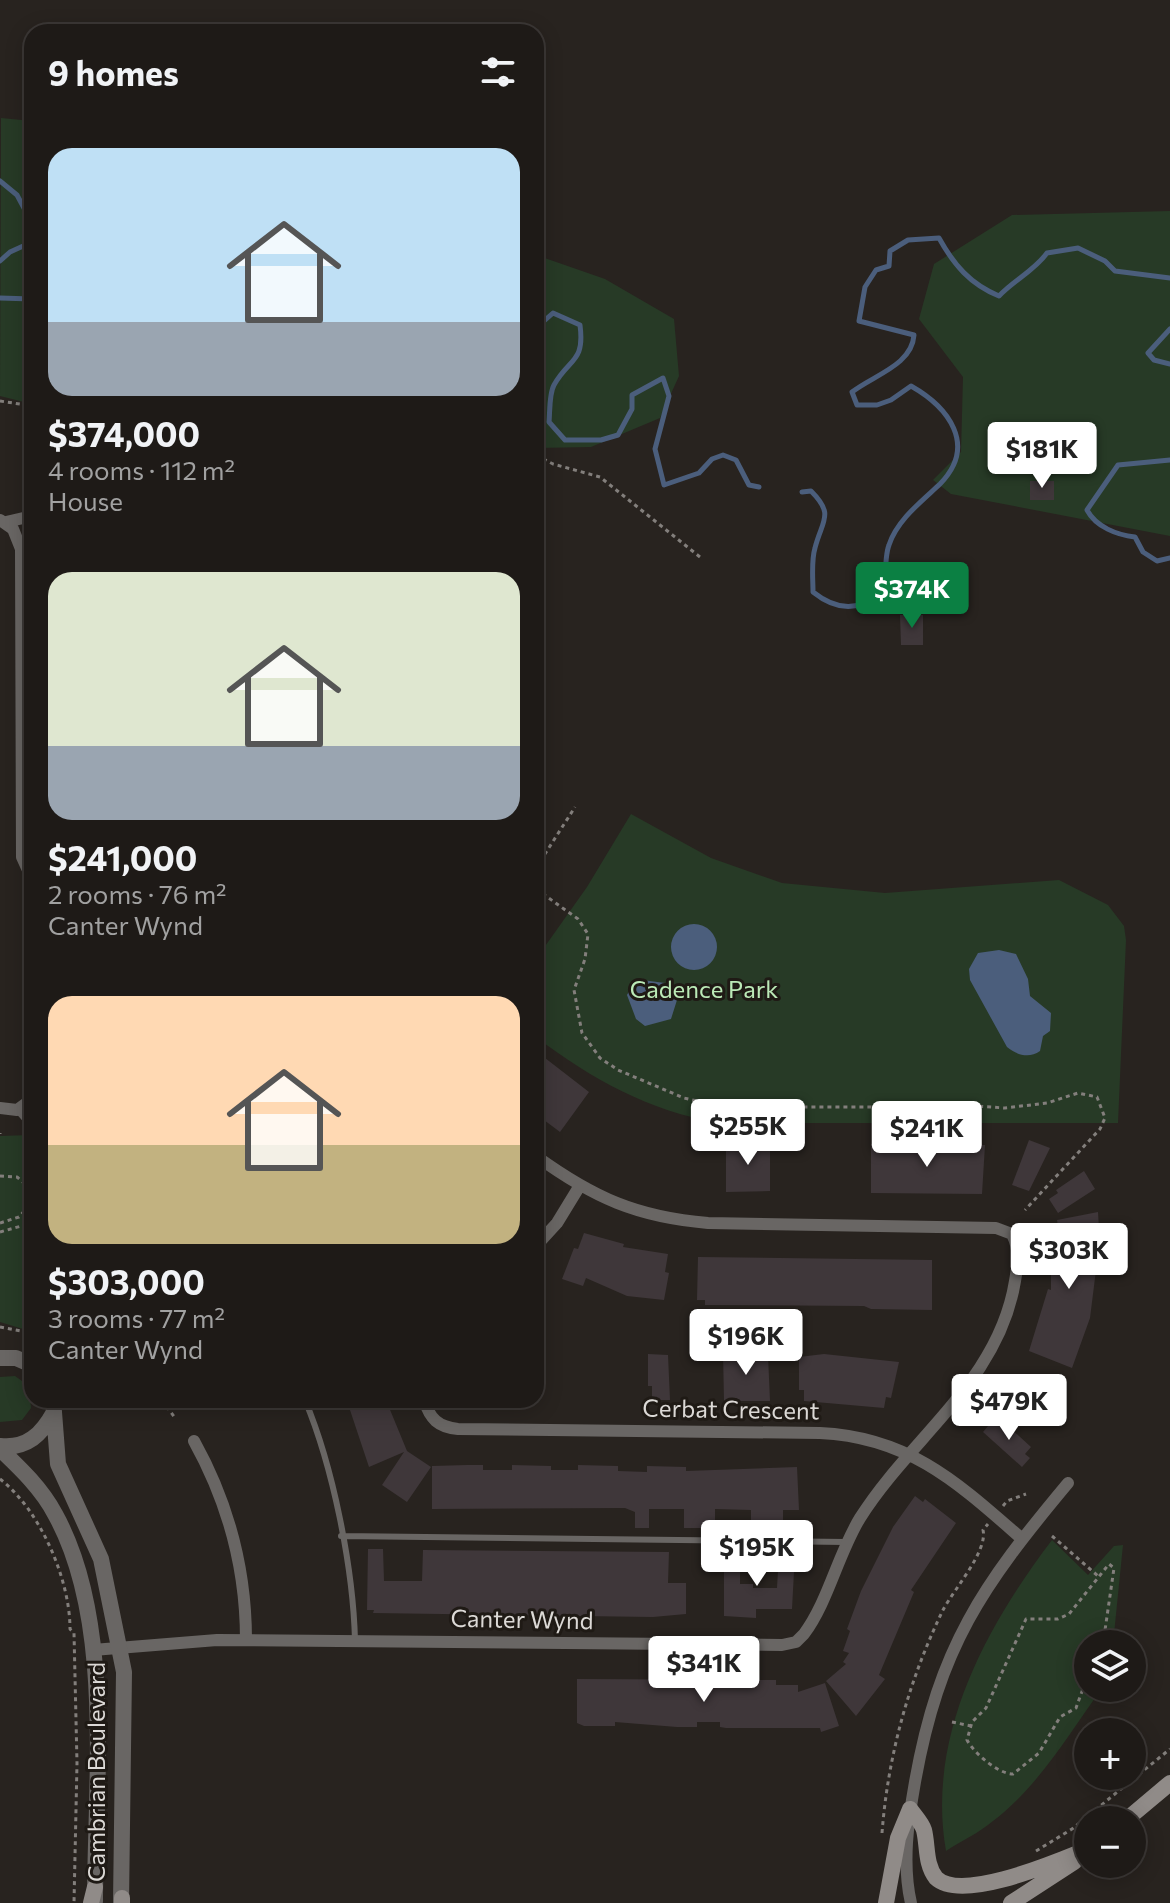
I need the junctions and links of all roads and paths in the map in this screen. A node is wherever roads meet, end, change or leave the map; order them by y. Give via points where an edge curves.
1 (0, 401) edge
2 (24, 405) edge
3 (544, 459) edge
4 (24, 517) edge
5 (3, 521) edge
6 (24, 550) edge
7 (700, 557) dead end
8 (24, 737) edge
9 (575, 807) dead end
10 (544, 855) edge
11 (24, 861) edge
12 (544, 895) edge
13 (24, 1105) edge
14 (0, 1108) edge
15 (17, 1110) junction
16 (24, 1118) edge
17 (544, 1162) edge
18 (0, 1176) edge
19 (24, 1183) edge
20 (579, 1187) junction
21 (1025, 1210) dead end
22 (24, 1214) edge
23 (7, 1222) junction
24 (0, 1223) edge
25 (24, 1225) edge
26 (9, 1229) junction
27 (0, 1232) edge
28 (544, 1237) edge
29 (0, 1327) edge
30 (24, 1332) edge
31 (53, 1408) edge
32 (55, 1408) edge
33 (168, 1408) edge
34 (308, 1408) edge
35 (427, 1408) edge
36 (175, 1418) dead end
37 (194, 1441) dead end
38 (0, 1448) edge
39 (909, 1453) junction
40 (0, 1479) edge
41 (1068, 1483) dead end
42 (1026, 1494) dead end
43 (1003, 1507) dead end
44 (987, 1524) dead end
45 (341, 1536) junction
46 (1052, 1536) dead end
47 (1021, 1538) junction
48 (846, 1542) junction
49 (1098, 1576) junction
50 (1105, 1630) edge
51 (246, 1640) junction
52 (355, 1640) junction
53 (121, 1647) junction
54 (93, 1650) junction
55 (1078, 1702) edge
56 (952, 1722) dead end
57 (971, 1726) junction
58 (1170, 1749) edge
59 (1170, 1783) edge
60 (886, 1790) dead end
61 (1143, 1806) edge
62 (910, 1809) junction
63 (1028, 1855) dead end
64 (1074, 1856) edge
65 (1074, 1860) edge
66 (94, 1898) edge
67 (122, 1901) edge
68 (74, 1903) edge
69 (886, 1903) edge
70 (911, 1903) edge
71 (1011, 1903) edge

1 - 2 path
3 - 7 path via 600,477
4 - 5 street
5 - 6 street
8 - 11 street
9 - 10 path
12 - 21 path via 578,919 588,934 574,1001 592,1049 618,1070 684,1098 724,1107 927,1103 1005,1108 1078,1093 1097,1097 1105,1118 1100,1129
13 - 15 street
14 - 15 street
15 - 16 lane
17 - 20 street, Canter Wynd
18 - 19 path
20 - 28 street
20 - 39 street, Canter Wynd via 642,1214 685,1221 1008,1230 1017,1243 1018,1262 996,1345
22 - 23 path
23 - 24 path
23 - 26 path
25 - 26 path
26 - 27 path
29 - 30 path
31 - 38 street via 35,1438
32 - 53 street, Cambrian Boulevard via 58,1464 101,1559
33 - 36 path
34 - 45 lane
35 - 39 street, Cerbat Crescent via 439,1425 458,1429 836,1434
37 - 51 street via 218,1486 236,1542
38 - 54 street, Cambrian Boulevard via 41,1491 57,1517 80,1581
39 - 47 street, Cerbat Crescent via 948,1475
39 - 48 street, Canter Wynd
40 - 68 path via 15,1491 39,1528 74,1633
41 - 47 street
42 - 43 path
44 - 60 path via 984,1544 946,1605 915,1676
45 - 48 lane
45 - 52 lane via 354,1594
46 - 49 path
47 - 62 street via 976,1603 944,1667
48 - 52 street, Canter Wynd via 810,1627 787,1645
49 - 50 path via 1112,1564
49 - 57 path via 1069,1614 1026,1619 986,1708
51 - 52 street, Canter Wynd
51 - 53 street, Canter Wynd
53 - 54 street, Canter Wynd
53 - 67 street, Cambrian Boulevard
54 - 66 street, Cambrian Boulevard
55 - 57 path via 1056,1721 1039,1753 1013,1774 1003,1773 970,1747
56 - 57 path
58 - 63 path via 1072,1829
59 - 61 main road
62 - 64 main road via 923,1827 932,1872 952,1888 1008,1883
62 - 69 main road via 898,1838
62 - 70 street via 906,1867
65 - 71 main road

